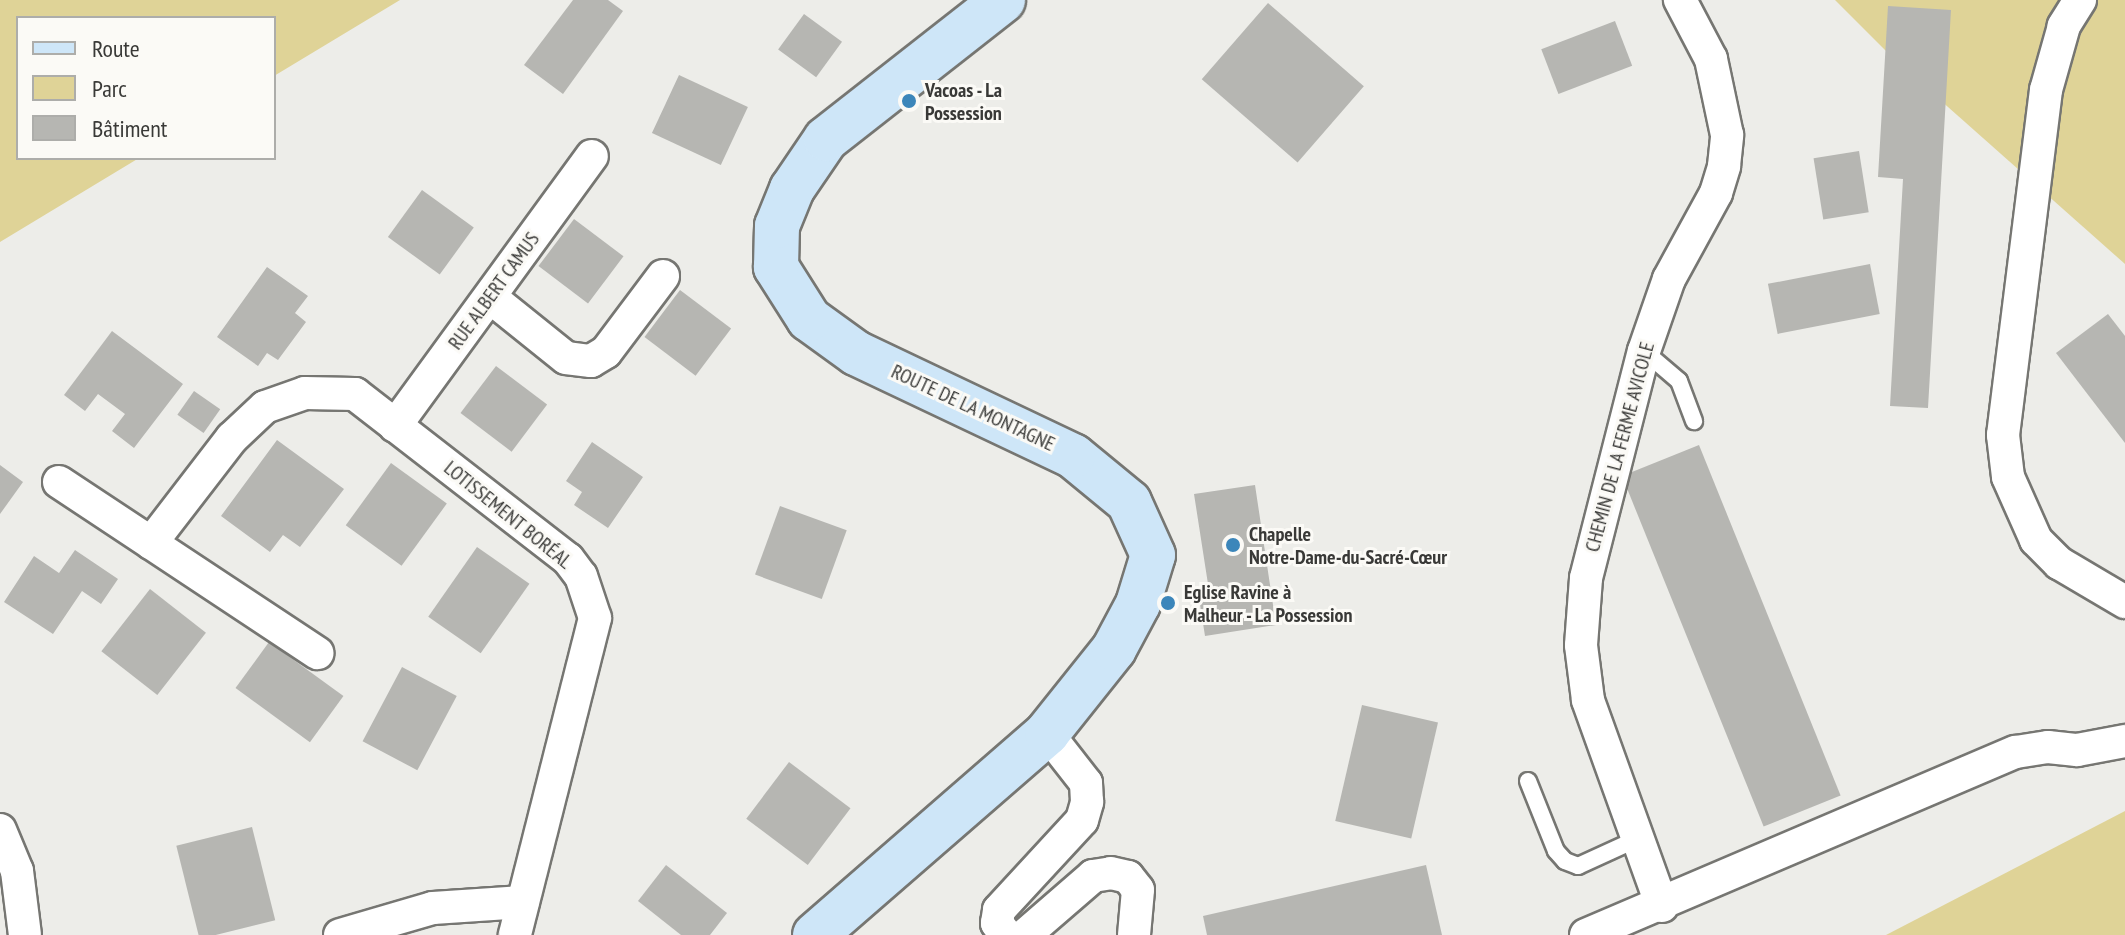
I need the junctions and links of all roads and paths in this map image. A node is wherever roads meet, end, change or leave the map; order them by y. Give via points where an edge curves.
1 (1003, 0) edge
2 (1680, 0) edge
3 (2080, 0) edge
4 (592, 156) dead end
5 (663, 276) dead end
6 (490, 297) junction
7 (1644, 351) junction
8 (1694, 421) dead end
9 (395, 426) junction
10 (59, 482) dead end
11 (151, 543) junction
12 (2125, 602) edge
13 (317, 653) dead end
14 (1047, 733) junction
15 (2125, 741) edge
16 (1528, 781) dead end
17 (0, 830) edge
18 (1637, 839) junction
19 (523, 902) junction
20 (1662, 906) junction
21 (25, 935) edge
22 (340, 935) edge
23 (515, 935) edge
24 (815, 935) edge
25 (1006, 935) edge
26 (1025, 935) edge
27 (1134, 935) edge
28 (1586, 935) edge

1 - 14 main road, ROUTE DE LA MONTAGNE via 826,139 792,189 777,226 776,267 809,319 856,353 1073,456 1129,502 1143,525 1153,555 1138,604 1114,649
2 - 7 street, CHEMIN DE LA FERME AVICOLE via 1711,59 1727,135 1724,166 1716,193 1669,279
3 - 12 street via 2064,26 2046,90 2003,435 2008,477 2036,540 2059,563
4 - 6 street, RUE ALBERT CAMUS
5 - 6 street via 606,352 591,361 566,358
6 - 9 street, RUE ALBERT CAMUS
7 - 8 lane via 1679,381
7 - 18 street, CHEMIN DE LA FERME AVICOLE via 1586,578 1581,645 1588,700
9 - 11 street, LOTISSEMENT BORÉAL via 355,394 305,393 265,407 232,438
9 - 19 street, LOTISSEMENT BORÉAL via 568,559 581,576 595,618
10 - 11 street
11 - 13 street
14 - 24 main road, ROUTE DE LA MONTAGNE
14 - 25 street via 1086,783 1087,802 1082,820 999,910 997,923
15 - 20 street via 2077,750 2016,752
16 - 18 lane via 1565,861 1578,866
17 - 21 street via 17,871
18 - 20 street, CHEMIN DE LA FERME AVICOLE
19 - 22 street via 433,908
19 - 23 street, LOTISSEMENT BORÉAL
20 - 28 street
26 - 27 street via 1093,876 1111,873 1128,877 1138,890

